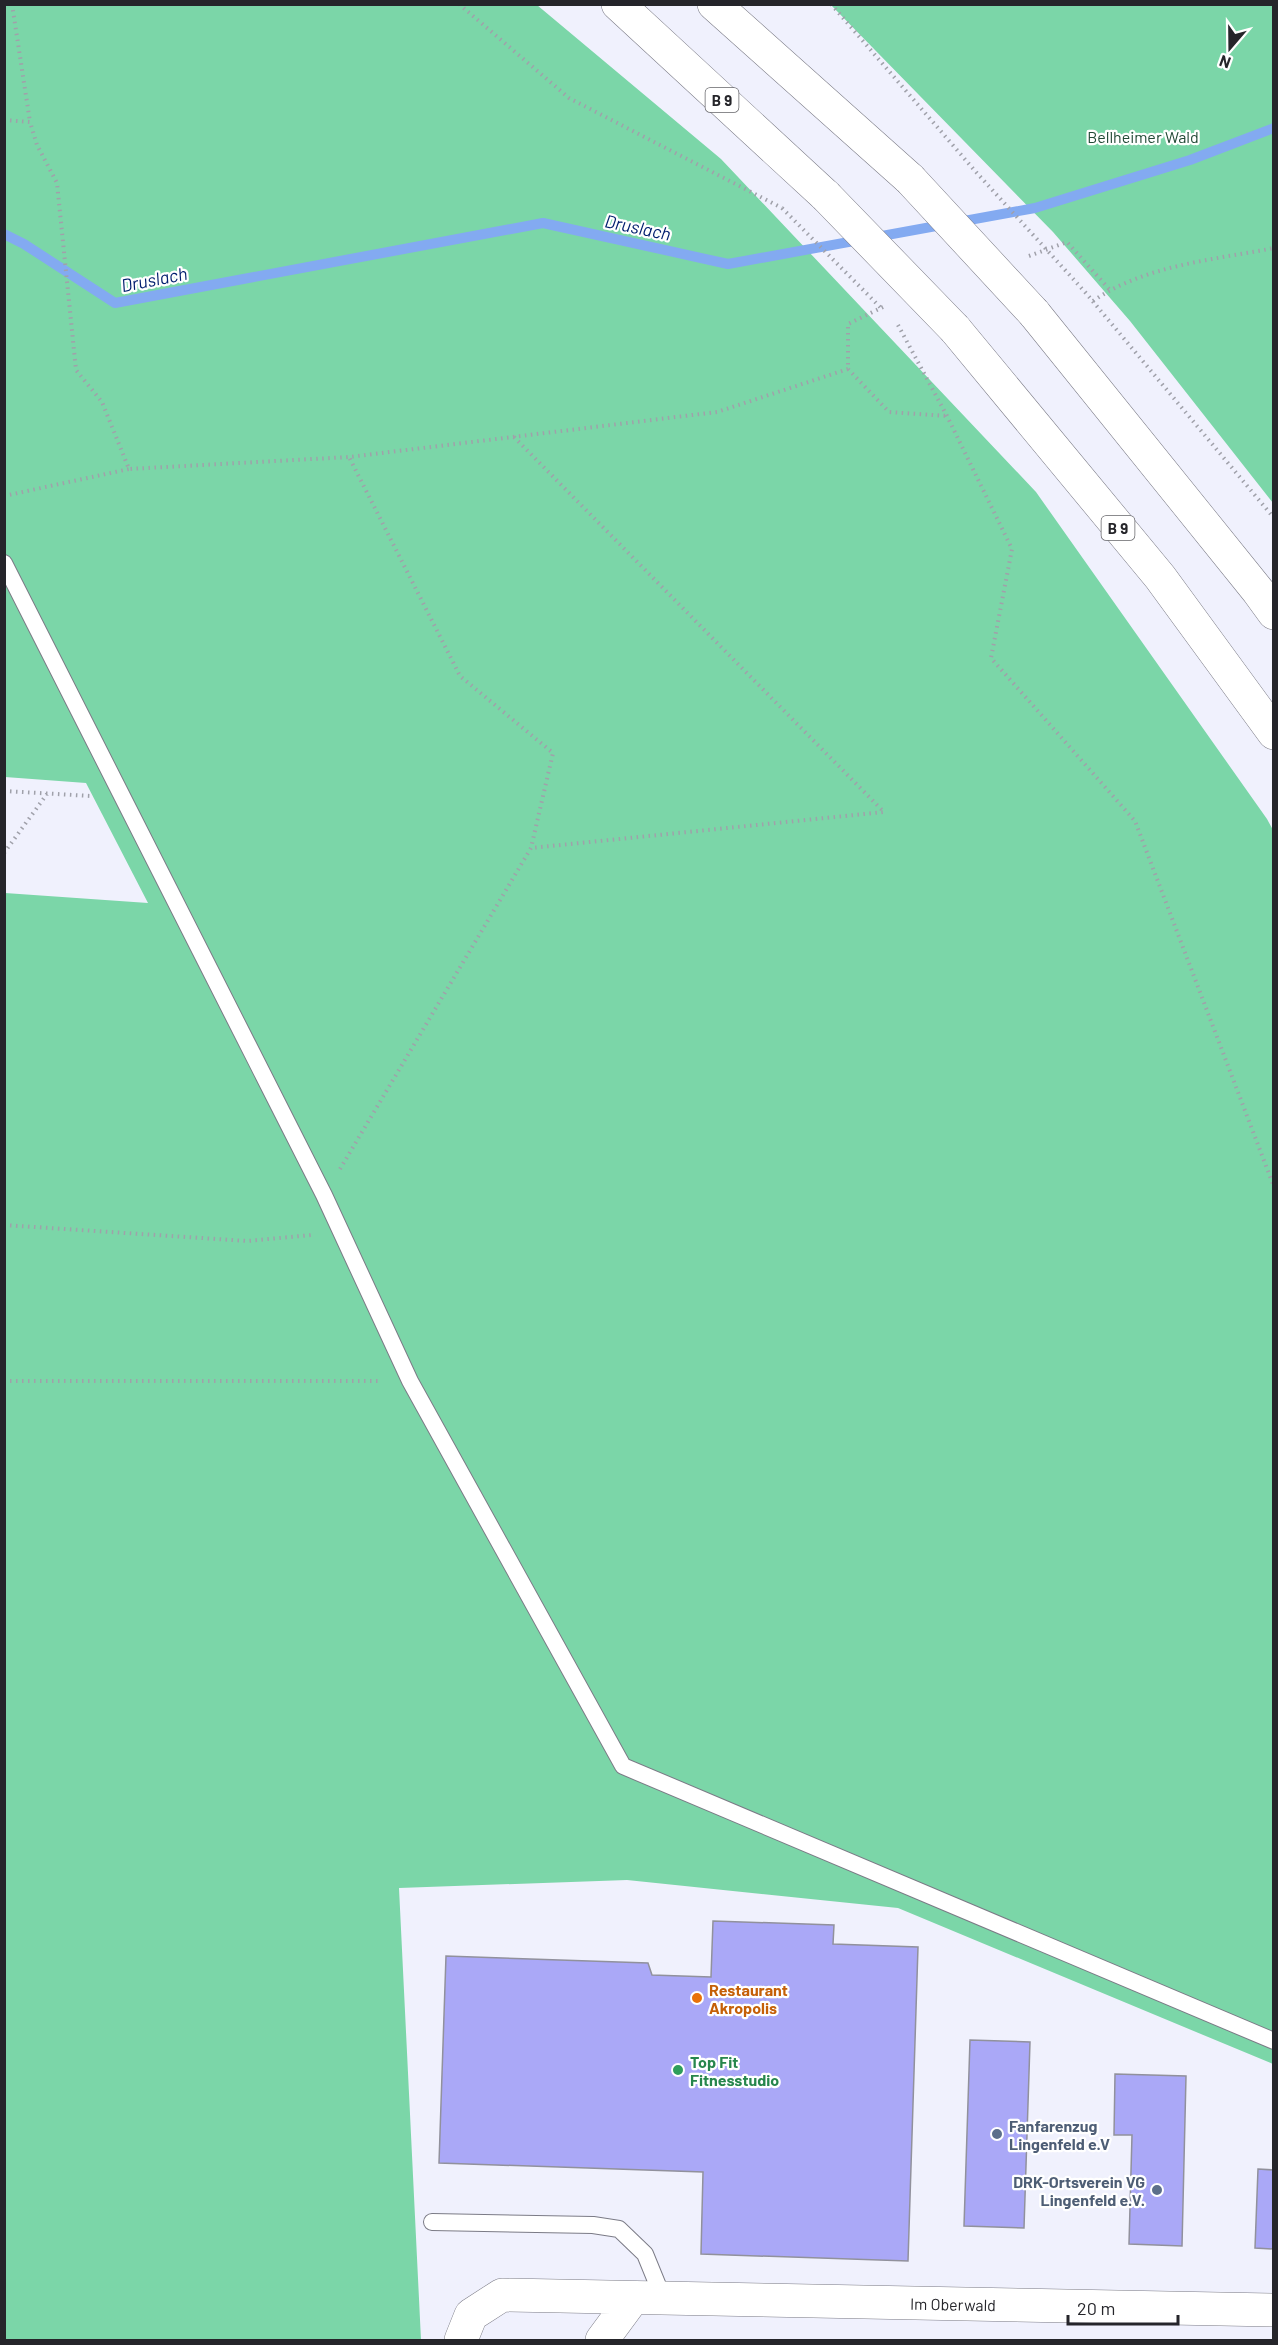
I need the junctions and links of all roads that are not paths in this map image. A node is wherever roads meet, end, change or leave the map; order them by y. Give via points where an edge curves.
1 (618, 4) edge
2 (714, 4) edge
3 (4, 563) edge
4 (1274, 613) edge
5 (1274, 733) edge
6 (1274, 2041) edge
7 (432, 2222) dead end
8 (648, 2298) junction
9 (1274, 2310) edge
10 (461, 2340) edge
11 (602, 2340) edge

1 - 5 main road, B 9, bridge via 826,196 955,329 1160,577
2 - 4 main road, bridge via 910,179 1034,313
3 - 6 lane via 324,1195 410,1381 623,1766
7 - 8 lane via 593,2225 619,2229 645,2254
8 - 9 main road, Im Oberwald
8 - 10 main road, Im Oberwald via 502,2295 471,2315
8 - 11 main road

